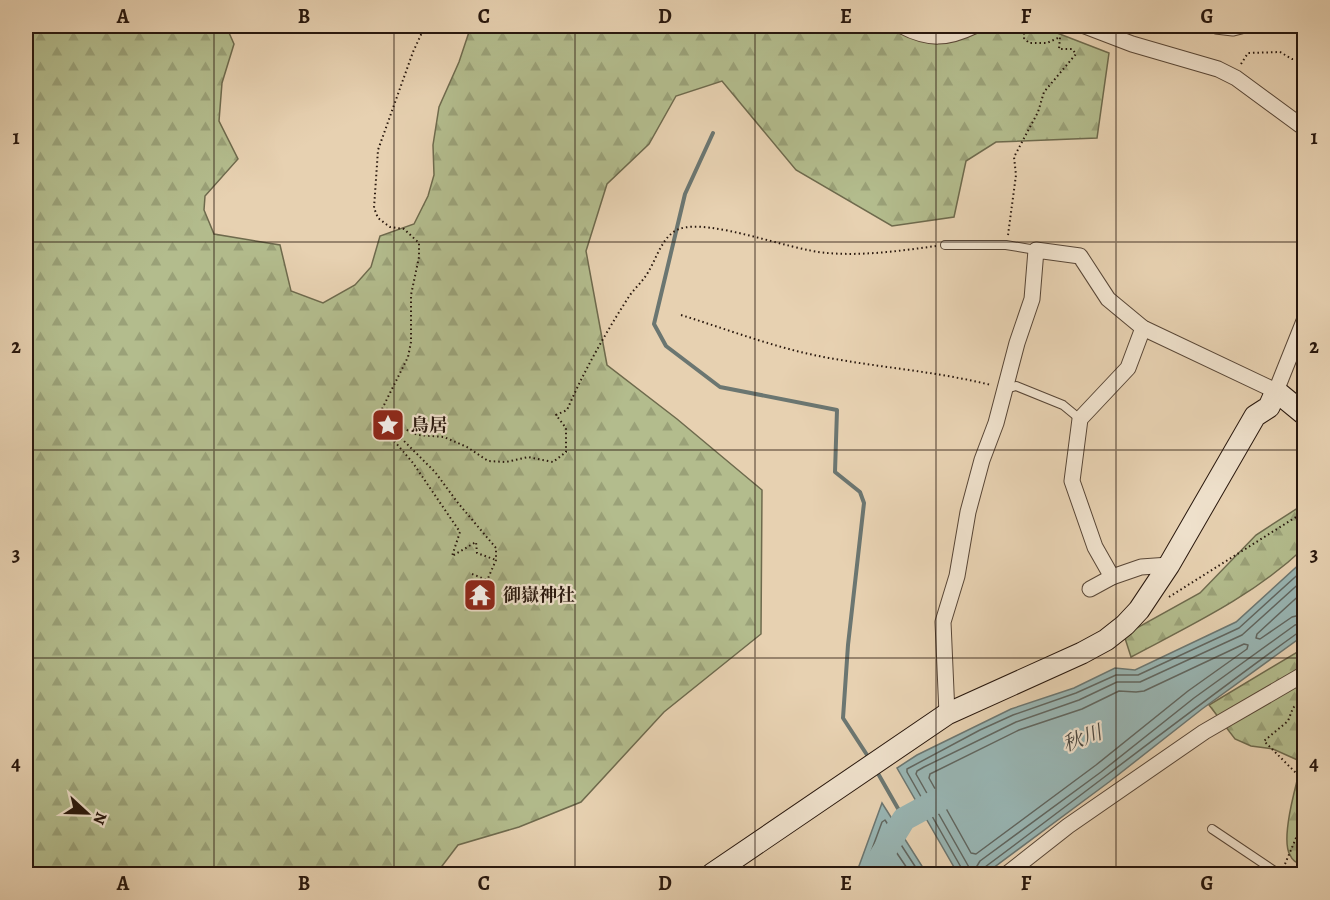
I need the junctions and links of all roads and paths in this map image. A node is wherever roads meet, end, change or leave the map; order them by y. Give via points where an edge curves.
1 (425, 26) edge
2 (902, 26) edge
3 (974, 26) edge
4 (1029, 26) edge
5 (1085, 26) edge
6 (1216, 26) edge
7 (1241, 26) edge
8 (1305, 59) edge
9 (1236, 78) junction
10 (1305, 128) edge
11 (945, 245) joint
12 (1006, 245) junction
13 (1036, 250) junction
14 (681, 315) dead end
15 (1305, 321) edge
16 (1143, 328) junction
17 (1006, 389) junction
18 (1305, 414) edge
19 (378, 417) junction
20 (1080, 419) junction
21 (383, 420) junction
22 (1305, 512) edge
23 (496, 560) junction
24 (1169, 566) junction
25 (472, 574) dead end
26 (1112, 577) junction
27 (487, 580) junction
28 (1090, 589) dead end
29 (482, 592) dead end
30 (1139, 610) junction
31 (1305, 674) edge
32 (1305, 697) edge
33 (947, 714) junction
34 (1305, 782) edge
35 (1305, 809) edge
36 (1212, 829) dead end
37 (1285, 864) dead end
38 (712, 874) edge
39 (1007, 874) edge
40 (1279, 874) edge

1 - 19 path via 378,150 374,208 378,218 390,227 404,229 419,243 408,357
2 - 3 street via 943,37
4 - 12 path via 1024,31 1029,43 1047,43 1060,37 1059,49 1072,49 1076,54 1044,92 1014,157 1016,175
5 - 9 street
6 - 7 street
8 - 9 path via 1292,59 1280,52 1248,53
9 - 10 street
11 - 12 lane
11 - 21 path via 889,252 826,253 710,227 677,230 630,296 567,410 555,415 566,428 566,452 554,462 528,457 488,461 444,437 418,435
12 - 13 lane
13 - 16 street via 1080,256 1108,298
13 - 17 street via 1032,299
14 - 17 path via 809,354 959,377
15 - 16 street via 1276,391
16 - 20 street via 1128,368
17 - 20 lane via 1016,386 1063,405
17 - 33 street via 971,501 957,576 943,622
18 - 24 street via 1276,391 1269,408 1255,416
19 - 21 path
19 - 23 path via 459,532 452,556 476,542 477,553
20 - 26 street via 1072,481 1095,547
21 - 23 path via 435,472 496,548
22 - 30 path via 1161,603
23 - 27 path
24 - 26 street via 1141,567
24 - 30 street
25 - 27 path
26 - 28 street
27 - 29 path
30 - 33 street via 1112,635 1082,653
31 - 39 street via 1204,732 1068,825
32 - 34 path via 1293,708 1288,721 1264,741
33 - 38 street
35 - 37 path
36 - 40 lane

